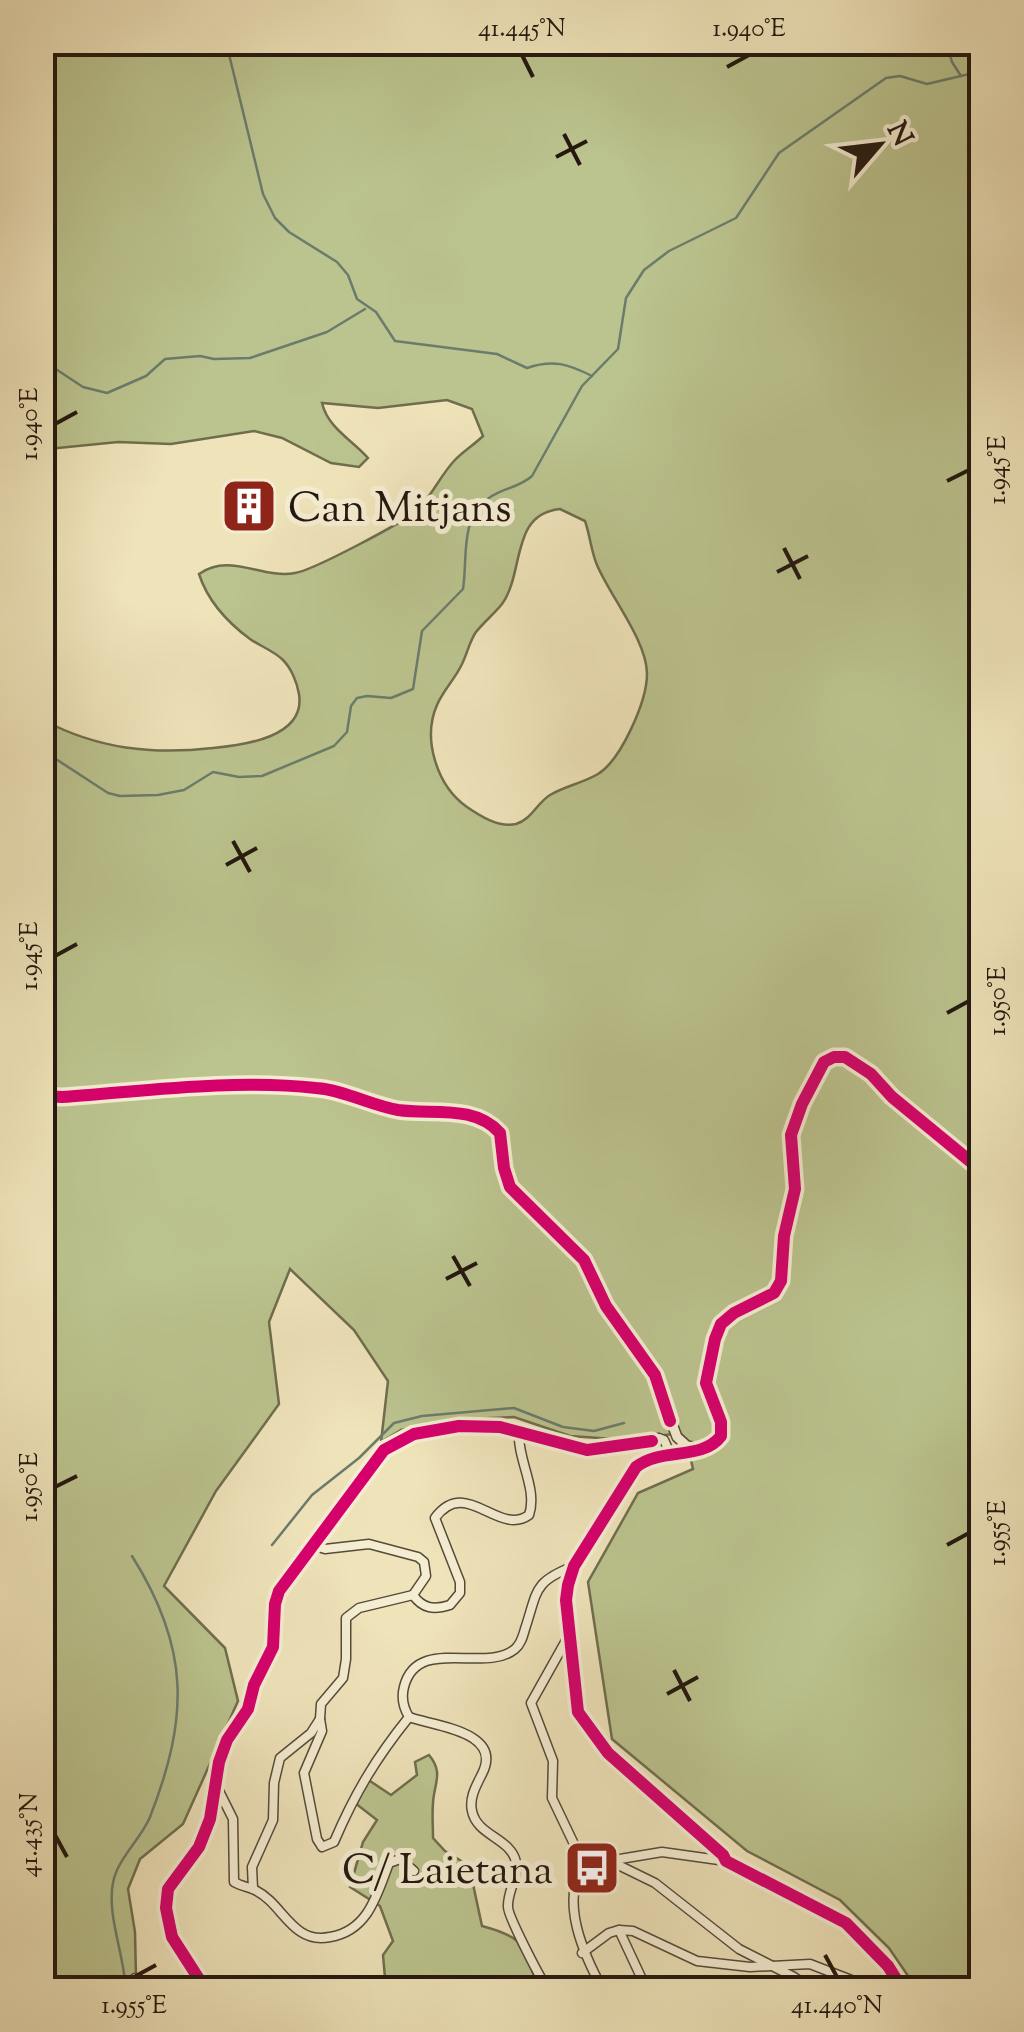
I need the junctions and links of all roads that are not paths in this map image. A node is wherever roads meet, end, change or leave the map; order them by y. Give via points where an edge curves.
1 (42, 1096) edge
2 (982, 1170) edge
3 (670, 1421) junction
4 (519, 1432) junction
5 (678, 1439) junction
6 (665, 1446) junction
7 (702, 1449) junction
8 (315, 1546) junction
9 (574, 1566) junction
10 (413, 1595) junction
11 (570, 1633) junction
12 (409, 1716) junction
13 (320, 1719) junction
14 (214, 1781) junction
15 (608, 1860) junction
16 (726, 1861) junction
17 (584, 1865) junction
18 (414, 1871) dead end
19 (253, 1889) junction
20 (619, 1930) junction
21 (582, 1953) junction
22 (770, 1964) junction
23 (135, 1978) dead end
24 (148, 1990) edge
25 (206, 1990) edge
26 (548, 1990) edge
27 (602, 1990) edge
28 (647, 1990) edge
29 (812, 1990) edge
30 (877, 1990) edge
31 (903, 1990) edge

1 - 3 street via 318,1088 395,1109 479,1118 500,1132 510,1188 589,1268 606,1306 656,1375
2 - 7 street via 845,1057 824,1062 791,1135 795,1189 781,1281 774,1293 721,1324 706,1383 722,1432
3 - 5 street
3 - 6 street
4 - 6 street via 587,1450
4 - 8 street via 459,1426 414,1434 384,1450
4 - 10 street via 529,1515 509,1521 475,1505 446,1506 436,1527 460,1593 450,1605 432,1609
5 - 6 street
5 - 6 street via 678,1448
5 - 7 street
6 - 7 street
6 - 9 street via 636,1467
8 - 10 street via 369,1544 418,1558 426,1576
8 - 14 street via 278,1591 274,1648 248,1710 227,1740
9 - 11 street via 567,1592
9 - 12 street via 542,1581 515,1650 430,1660 408,1674 402,1691
10 - 13 street via 351,1611 346,1670 321,1704
11 - 16 street via 581,1718 608,1753
11 - 17 street via 531,1702 553,1761 552,1798
12 - 13 street via 375,1759 326,1847 317,1838 304,1773 322,1731
12 - 26 street via 458,1729 483,1750 473,1817 512,1852 518,1866 507,1904 510,1919
13 - 19 street via 280,1758 273,1820 252,1866
14 - 19 street via 233,1819 234,1882
14 - 25 street via 210,1819 168,1890 166,1908 172,1937
15 - 16 street via 662,1852
15 - 17 street
15 - 22 street via 654,1883 739,1949
16 - 31 street via 846,1922
17 - 21 street via 575,1878
18 - 19 street via 400,1859 389,1863 362,1921 344,1934 318,1939 300,1932
20 - 21 street
20 - 22 street via 697,1961
20 - 28 street
21 - 27 street
22 - 29 street
22 - 30 street via 810,1964
23 - 24 street

